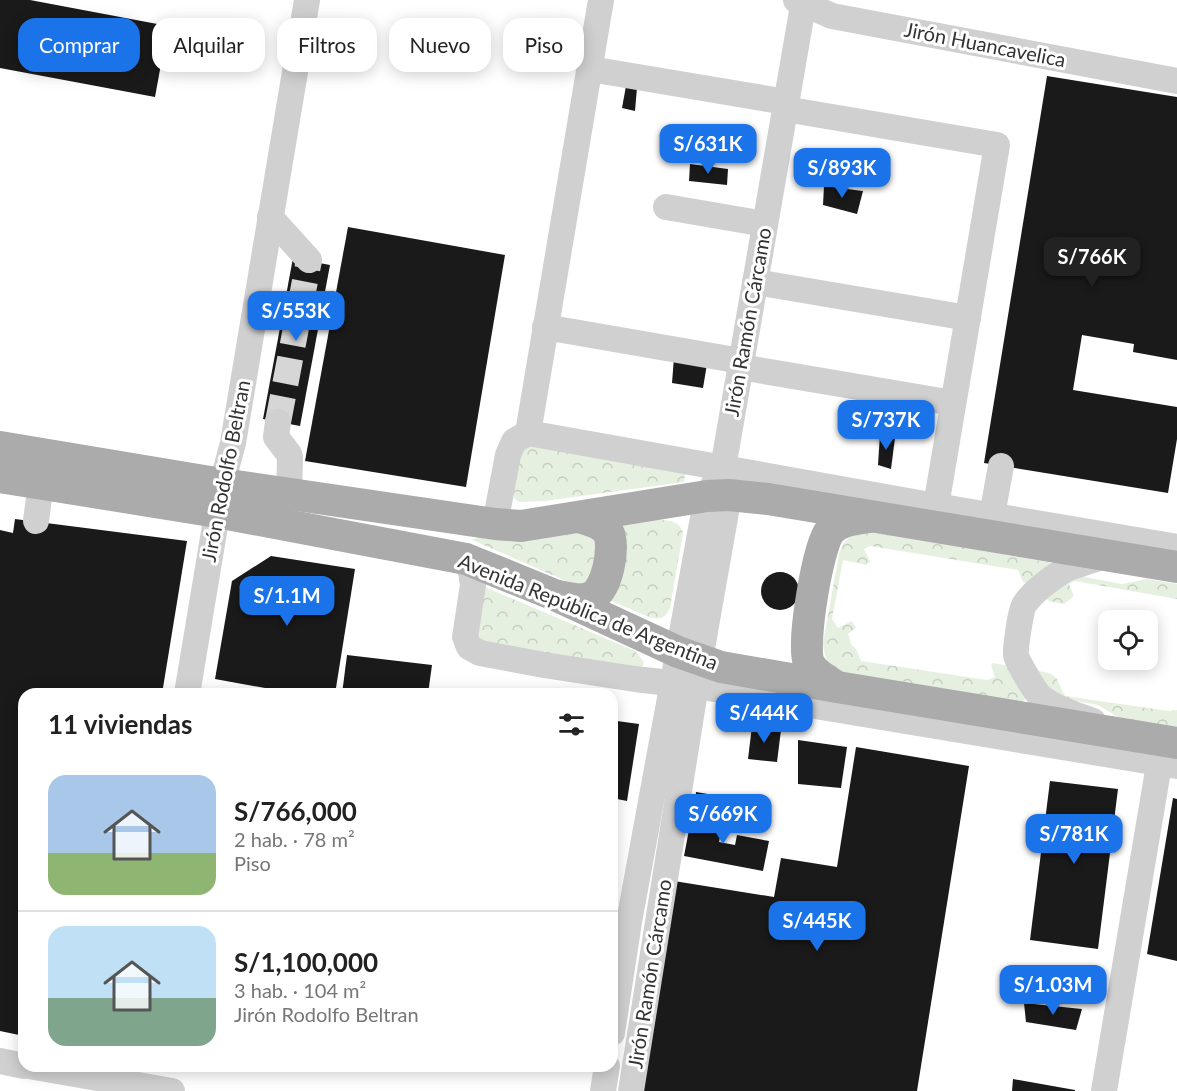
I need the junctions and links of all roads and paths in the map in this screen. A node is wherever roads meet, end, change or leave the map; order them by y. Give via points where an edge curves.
1 (307, 0) edge
2 (601, 0) edge
3 (801, 1) edge
4 (590, 69) junction
5 (1177, 81) edge
6 (785, 106) junction
7 (666, 207) dead end
8 (270, 217) junction
9 (765, 224) junction
10 (309, 260) dead end
11 (755, 282) junction
12 (968, 318) junction
13 (545, 327) junction
14 (741, 364) junction
15 (953, 404) junction
16 (528, 433) junction
17 (233, 443) junction
18 (0, 447) edge
19 (1001, 466) dead end
20 (0, 477) edge
21 (41, 483) junction
22 (720, 486) junction
23 (289, 494) junction
24 (220, 498) junction
25 (936, 506) junction
26 (992, 515) junction
27 (579, 517) junction
28 (870, 517) junction
29 (36, 522) dead end
30 (495, 524) junction
31 (1177, 547) edge
32 (1108, 555) junction
33 (466, 559) junction
34 (1177, 567) edge
35 (557, 596) junction
36 (687, 670) junction
37 (837, 687) junction
38 (188, 688) edge
39 (1128, 735) junction
40 (1169, 753) edge
41 (621, 921) edge
42 (618, 958) edge
43 (0, 1061) edge
44 (18, 1065) edge
45 (69, 1072) edge
46 (606, 1072) edge
47 (123, 1080) edge
48 (172, 1091) edge
49 (603, 1091) edge
50 (631, 1091) edge
51 (1104, 1091) edge

1 - 8 street, Jirón Rodolfo Beltran
2 - 4 street
3 - 5 street, Jirón Huancavelica via 831,16
3 - 6 street, Jirón Ramón Cárcamo
4 - 6 street
4 - 13 street
6 - 9 street, Jirón Ramón Cárcamo
6 - 12 street via 997,145
7 - 9 street
8 - 10 street
8 - 17 street, Jirón Rodolfo Beltran
9 - 11 street, Jirón Ramón Cárcamo
11 - 12 street
11 - 14 street, Jirón Ramón Cárcamo
12 - 15 street
13 - 14 street
13 - 16 street
14 - 15 street
14 - 22 street, Jirón Ramón Cárcamo
15 - 25 street
16 - 22 street
16 - 30 street via 514,441 508,455
17 - 23 street via 277,429 290,457
17 - 24 street, Jirón Rodolfo Beltran
18 - 24 main road, Avenida República de Argentina
19 - 26 street
20 - 21 main road, Avenida República de Argentina
21 - 24 main road, Avenida República de Argentina
21 - 29 street
22 - 25 street, Avenida República de Argentina
22 - 27 main road, Avenida República de Argentina
22 - 28 main road, Avenida República de Argentina via 768,499
22 - 36 street, Jirón Ramón Cárcamo
23 - 24 main road, Avenida República de Argentina
23 - 30 main road, Avenida República de Argentina
24 - 33 main road, Avenida República de Argentina
24 - 38 street, Jirón Rodolfo Beltran
25 - 26 street, Avenida República de Argentina
26 - 31 street, Avenida República de Argentina
27 - 30 main road, Avenida República de Argentina via 520,526
27 - 35 main road via 598,523 611,539 605,579 593,597 581,600
28 - 32 main road, Avenida República de Argentina
28 - 37 main road via 842,522 830,531 820,555 806,649 815,671
32 - 34 main road, Avenida República de Argentina
32 - 39 street via 1066,569 1022,606 1016,656 1040,696
33 - 35 main road, Avenida República de Argentina
33 - 36 street via 473,585 465,637 469,647 480,653 642,680
35 - 36 main road, Avenida República de Argentina
36 - 37 main road, Avenida República de Argentina via 721,667
36 - 40 street, Avenida República de Argentina
36 - 41 street, Jirón Ramón Cárcamo
36 - 50 street, Jirón Ramón Cárcamo
37 - 39 main road, Avenida República de Argentina
39 - 40 main road, Avenida República de Argentina
40 - 51 street
41 - 42 street, Jirón Ramón Cárcamo
43 - 44 street
45 - 47 street
46 - 49 street, Jirón Ramón Cárcamo
47 - 48 street

